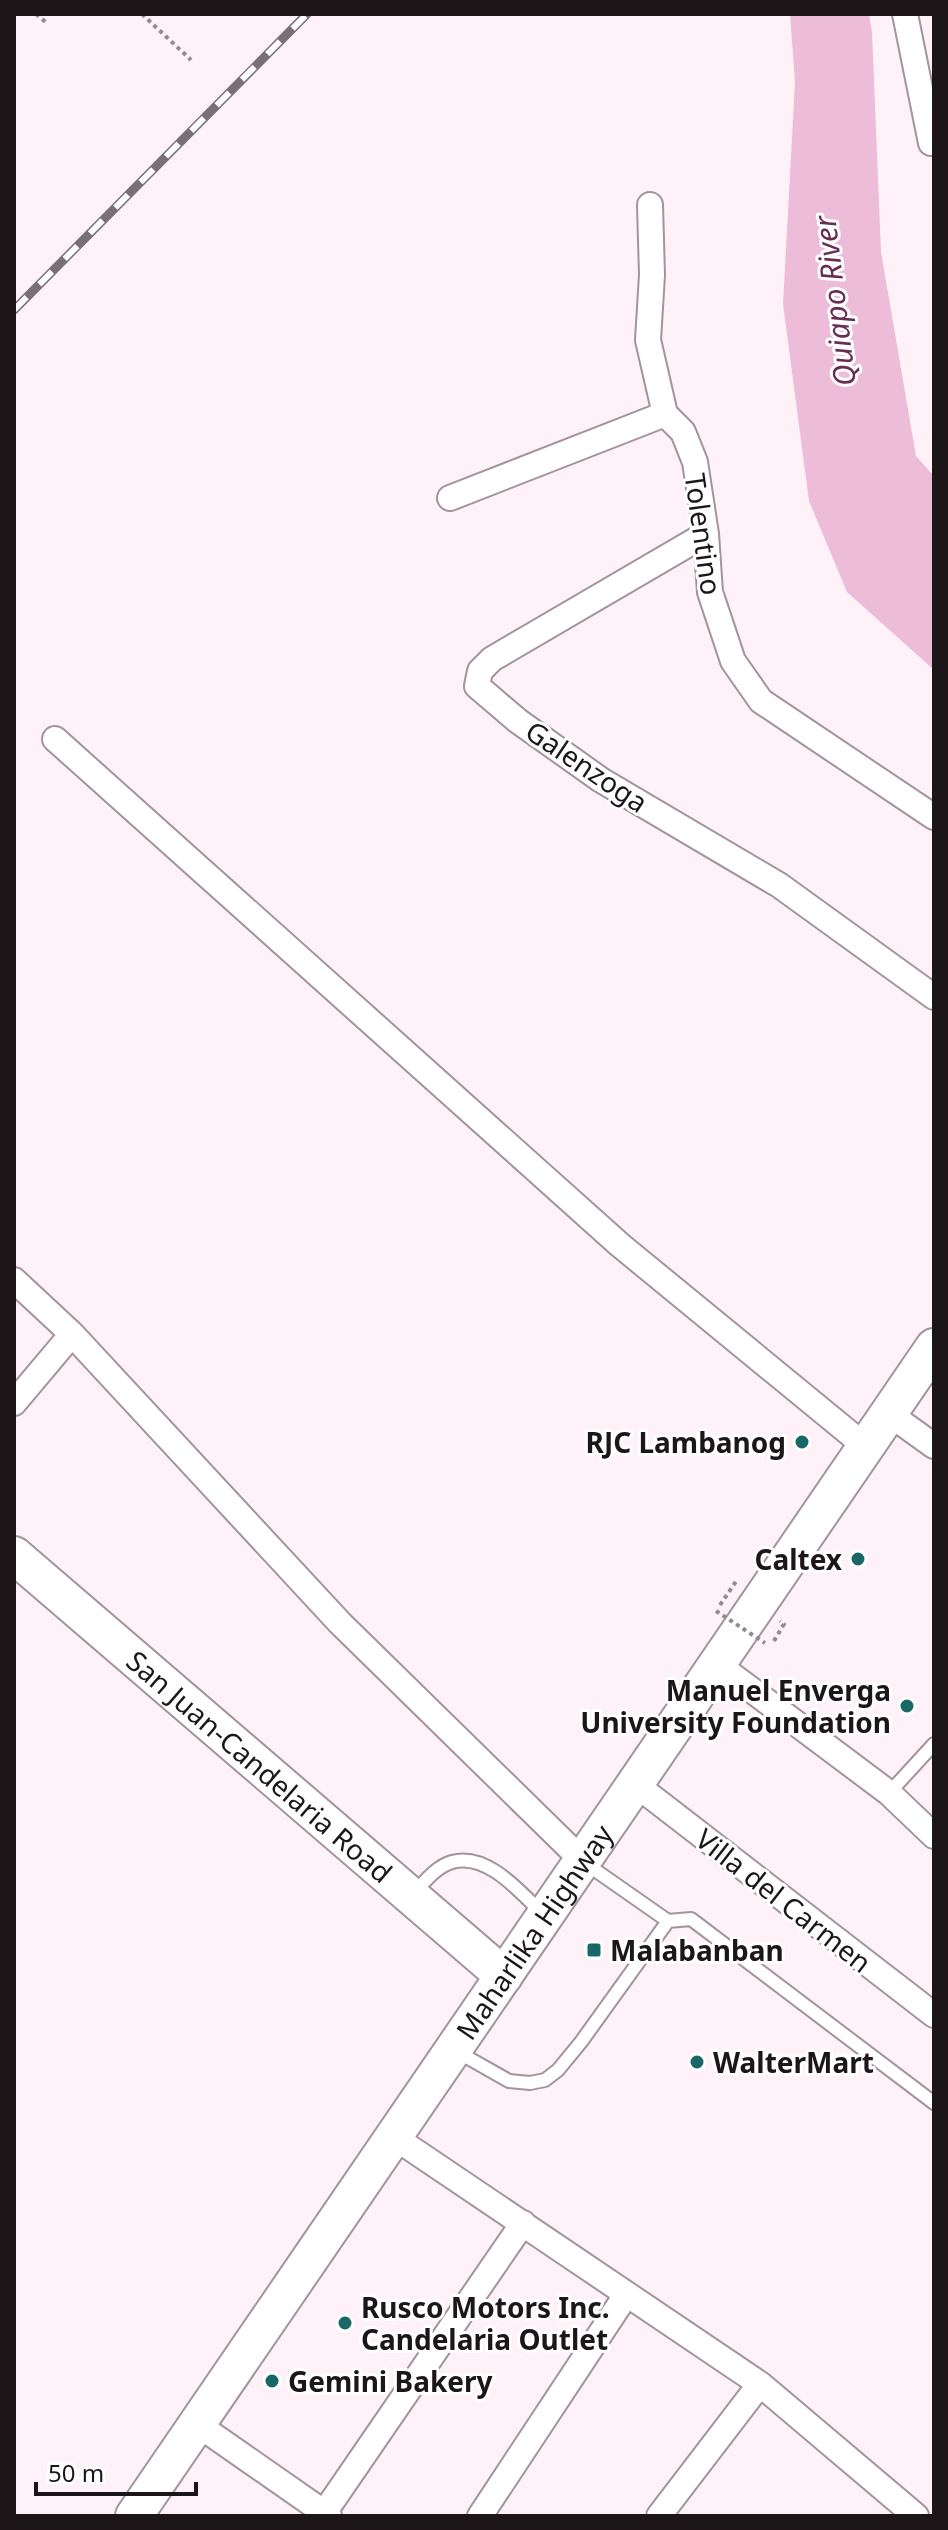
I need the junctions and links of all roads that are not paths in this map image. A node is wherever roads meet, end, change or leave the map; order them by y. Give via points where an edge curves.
1 (905, 14) edge
2 (932, 142) edge
3 (650, 205) dead end
4 (665, 414) junction
5 (450, 498) dead end
6 (706, 534) junction
7 (55, 739) dead end
8 (934, 817) edge
9 (934, 997) edge
10 (14, 1280) edge
11 (72, 1334) junction
12 (934, 1347) edge
13 (14, 1403) edge
14 (888, 1413) junction
15 (865, 1446) junction
16 (934, 1446) edge
17 (14, 1555) edge
18 (717, 1664) junction
19 (934, 1744) edge
20 (635, 1784) junction
21 (889, 1793) junction
22 (934, 1836) edge
23 (583, 1861) junction
24 (411, 1896) junction
25 (545, 1916) junction
26 (668, 1921) junction
27 (504, 1976) junction
28 (934, 2015) edge
29 (454, 2049) junction
30 (934, 2103) edge
31 (394, 2137) junction
32 (523, 2223) junction
33 (626, 2295) junction
34 (760, 2384) junction
35 (197, 2424) junction
36 (327, 2515) edge
37 (134, 2516) edge
38 (480, 2516) edge
39 (659, 2516) edge
40 (916, 2516) edge

1 - 2 street
3 - 4 street, Tolentino via 648,340
4 - 5 street
4 - 6 street, Tolentino via 683,432 695,462
6 - 8 street, Tolentino via 710,592 733,661 761,701
6 - 9 street, Galenzoga via 492,659 480,671 477,686 601,780 779,885
7 - 15 street via 620,1245
10 - 11 street
11 - 13 street
11 - 23 street via 340,1623
12 - 14 main road, Maharlika Highway
14 - 15 main road, Maharlika Highway
14 - 16 street
15 - 18 main road, Maharlika Highway
17 - 24 main road, San Juan-Candelaria Road
18 - 20 main road, Maharlika Highway
18 - 21 street
19 - 21 lane
20 - 23 main road, Maharlika Highway
20 - 28 street, Villa del Carmen
21 - 22 street
23 - 25 main road, Maharlika Highway
23 - 26 lane
24 - 25 lane via 436,1870 473,1861 503,1878
24 - 27 main road, San Juan-Candelaria Road
25 - 27 main road, Maharlika Highway
26 - 29 lane via 581,2042 545,2080 509,2081
26 - 30 lane via 691,1919
27 - 29 main road, Maharlika Highway
29 - 31 main road, Maharlika Highway
31 - 32 street
31 - 35 main road, Maharlika Highway
32 - 33 street
32 - 36 street
33 - 34 street
33 - 38 street
34 - 39 street
34 - 40 street
35 - 36 street
35 - 37 main road, Maharlika Highway

